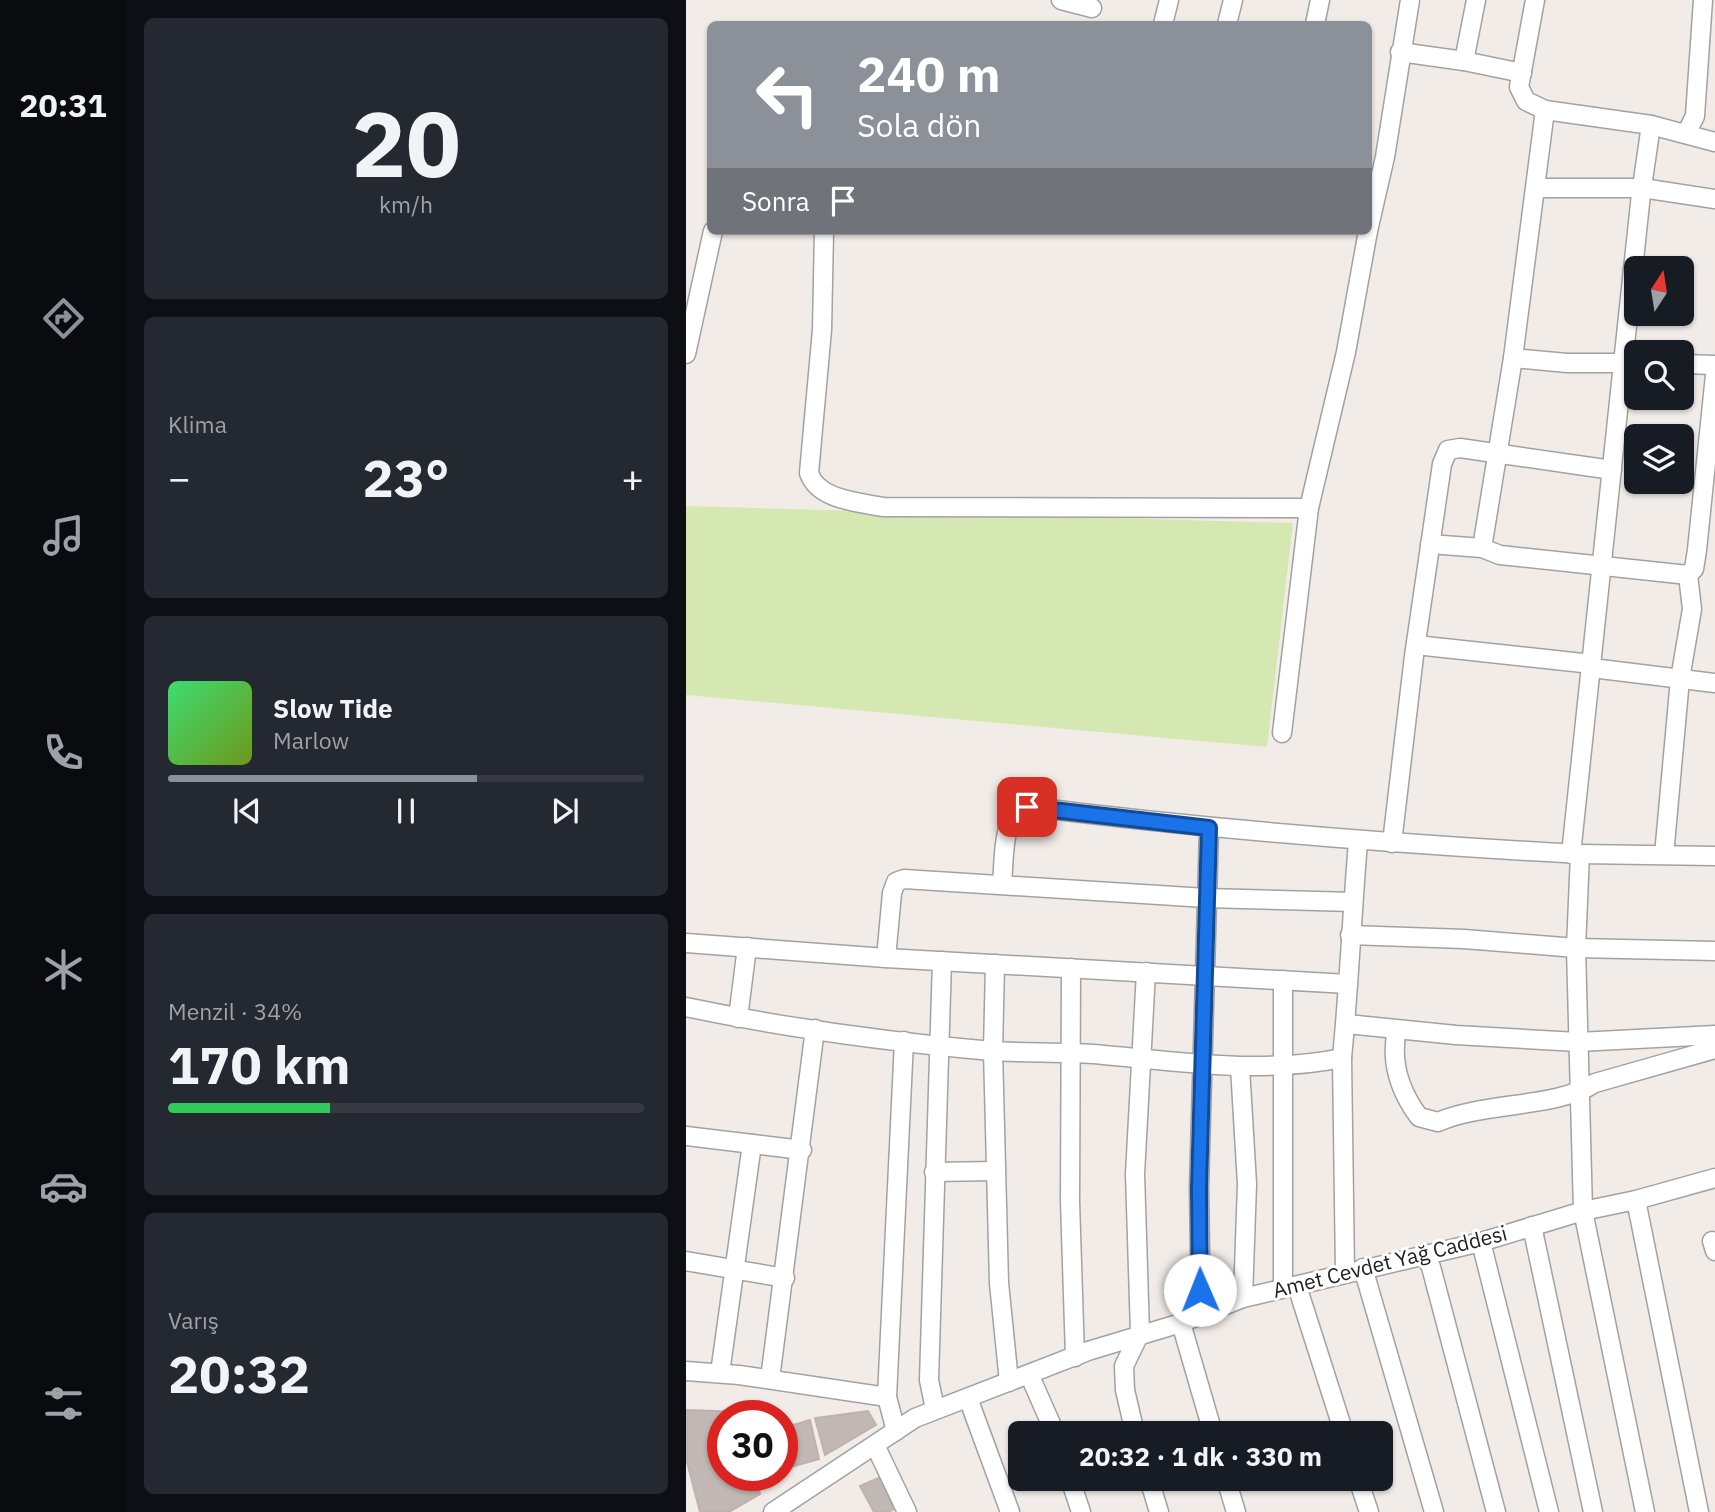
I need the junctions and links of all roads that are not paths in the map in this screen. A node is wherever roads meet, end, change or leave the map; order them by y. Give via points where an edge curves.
1 (1061, 0) edge
2 (1169, 0) edge
3 (1233, 0) edge
4 (1320, 0) edge
5 (1410, 0) edge
6 (1476, 0) edge
7 (1535, 0) edge
8 (1703, 0) edge
9 (1091, 11) edge
10 (1164, 21) edge
11 (1228, 21) edge
12 (1316, 21) edge
13 (1400, 52) junction
14 (1464, 61) junction
15 (1522, 73) junction
16 (1545, 110) junction
17 (1651, 125) junction
18 (1686, 134) junction
19 (1715, 142) edge
20 (1377, 155) edge
21 (1537, 188) junction
22 (1642, 188) junction
23 (1372, 197) edge
24 (1715, 199) edge
25 (712, 235) edge
26 (824, 235) edge
27 (1367, 235) edge
28 (1632, 340) edge
29 (686, 354) edge
30 (1513, 358) junction
31 (1624, 363) edge
32 (1694, 364) edge
33 (1715, 365) edge
34 (1715, 375) edge
35 (1624, 399) edge
36 (1497, 453) junction
37 (1612, 470) junction
38 (1308, 508) junction
39 (1430, 544) junction
40 (1482, 548) junction
41 (1603, 564) junction
42 (1688, 575) junction
43 (1416, 645) junction
44 (1592, 666) junction
45 (1679, 679) junction
46 (1715, 683) edge
47 (1282, 733) dead end
48 (1209, 828) junction
49 (1358, 842) junction
50 (1392, 844) junction
51 (1576, 854) junction
52 (1664, 855) junction
53 (1715, 856) edge
54 (1002, 882) junction
55 (1206, 898) junction
56 (1353, 902) junction
57 (1350, 935) junction
58 (686, 943) edge
59 (747, 947) junction
60 (1576, 948) junction
61 (1715, 951) edge
62 (886, 958) junction
63 (942, 961) junction
64 (995, 964) junction
65 (1071, 968) junction
66 (1146, 972) junction
67 (1206, 976) junction
68 (1283, 980) junction
69 (1348, 984) junction
70 (686, 1007) edge
71 (738, 1018) junction
72 (1347, 1024) junction
73 (815, 1029) junction
74 (1397, 1030) junction
75 (1715, 1035) edge
76 (904, 1041) junction
77 (1578, 1042) junction
78 (940, 1044) junction
79 (1715, 1049) edge
80 (993, 1051) junction
81 (1069, 1052) junction
82 (1143, 1058) junction
83 (1342, 1058) junction
84 (1204, 1063) junction
85 (1282, 1066) junction
86 (1240, 1067) junction
87 (1579, 1093) junction
88 (686, 1136) edge
89 (752, 1144) junction
90 (802, 1150) junction
91 (996, 1171) junction
92 (934, 1172) junction
93 (1715, 1178) edge
94 (1636, 1200) junction
95 (1583, 1211) junction
96 (1532, 1226) junction
97 (1481, 1242) junction
98 (1423, 1253) junction
99 (686, 1261) edge
100 (1363, 1268) junction
101 (734, 1269) junction
102 (1345, 1272) junction
103 (785, 1278) junction
104 (1290, 1287) junction
105 (1243, 1298) junction
106 (1201, 1315) junction
107 (1181, 1323) junction
108 (1140, 1333) junction
109 (1075, 1356) junction
110 (686, 1371) edge
111 (720, 1373) junction
112 (1029, 1374) junction
113 (770, 1379) junction
114 (1009, 1382) junction
115 (887, 1397) junction
116 (968, 1398) junction
117 (935, 1409) junction
118 (1050, 1421) edge
119 (1132, 1421) edge
120 (1210, 1421) edge
121 (1340, 1421) edge
122 (896, 1431) junction
123 (875, 1445) junction
124 (1074, 1491) edge
125 (1153, 1491) edge
126 (1230, 1491) edge
127 (1362, 1491) edge
128 (797, 1505) edge
129 (773, 1512) edge
130 (907, 1512) edge
131 (1010, 1512) edge
132 (1081, 1512) edge
133 (1159, 1512) edge
134 (1236, 1512) edge
135 (1369, 1512) edge
136 (1434, 1512) edge
137 (1496, 1512) edge
138 (1549, 1512) edge
139 (1593, 1512) edge
140 (1645, 1512) edge
141 (1699, 1512) edge

1 - 9 street
2 - 10 street
3 - 11 street
4 - 12 street
5 - 13 street
6 - 14 street
7 - 15 street
8 - 18 street via 1695,116
13 - 14 street
13 - 20 street
14 - 15 street
15 - 16 street via 1520,87 1526,101
16 - 17 street
16 - 21 street
17 - 18 street
17 - 22 street
18 - 19 street
20 - 23 street
21 - 22 street
21 - 30 street
22 - 24 street
22 - 28 street
25 - 29 street
26 - 38 street via 822,330 808,473 820,491 883,507
27 - 38 street via 1346,352
30 - 31 street
30 - 36 street
32 - 33 street
34 - 42 street via 1697,550 1694,569
35 - 37 street
36 - 37 street
36 - 39 street via 1448,450
36 - 40 street
37 - 41 street
38 - 47 street
39 - 40 street
39 - 43 street
40 - 41 street via 1500,555
41 - 42 street
41 - 44 street
42 - 45 street via 1692,609
43 - 44 street
43 - 50 street
44 - 45 street
44 - 51 street
45 - 46 street
45 - 52 street
48 - 49 street
48 - 54 street via 1027,807 1010,821
48 - 55 street
49 - 50 street
49 - 56 street
50 - 51 street
51 - 52 street
51 - 60 street
52 - 53 street
54 - 55 street
54 - 62 street via 904,878 896,882
55 - 56 street
55 - 67 street
56 - 57 street
57 - 60 street
57 - 69 street
58 - 59 street
59 - 62 street
59 - 71 street
60 - 61 street
60 - 77 street
62 - 63 street
63 - 64 street
63 - 78 street
64 - 65 street
64 - 80 street
65 - 66 street
65 - 81 street
66 - 67 street
66 - 82 street
67 - 68 street
67 - 84 street
68 - 69 street
68 - 85 street
69 - 72 street
70 - 71 street
71 - 73 street
72 - 74 street
72 - 83 street
73 - 76 street
73 - 90 street
74 - 77 street
74 - 87 street via 1393,1056 1398,1079 1413,1108 1427,1121
75 - 77 street
76 - 78 street
76 - 115 street
77 - 87 street
78 - 80 street
78 - 92 street
79 - 87 street via 1595,1083
80 - 81 street
80 - 91 street
81 - 82 street
81 - 109 street
82 - 84 street
82 - 108 street via 1135,1174
83 - 85 street
83 - 102 street
84 - 86 street
84 - 106 street via 1199,1188
85 - 86 street
85 - 104 street
86 - 105 street via 1247,1184
87 - 95 street
88 - 89 street
89 - 90 street
89 - 101 street
90 - 103 street
91 - 92 street
91 - 114 street via 999,1283
92 - 117 street via 929,1380
93 - 94 street, Amet Cevdet Yağ Caddesi
94 - 95 street, Amet Cevdet Yağ Caddesi
94 - 141 street
95 - 96 street, Amet Cevdet Yağ Caddesi
95 - 140 street
96 - 97 street, Amet Cevdet Yağ Caddesi
96 - 139 street
97 - 98 street, Amet Cevdet Yağ Caddesi
97 - 138 street
98 - 100 street, Amet Cevdet Yağ Caddesi
98 - 137 street via 1431,1267
99 - 101 street
100 - 102 street, Amet Cevdet Yağ Caddesi
100 - 136 street
101 - 103 street
101 - 111 street
102 - 104 street, Amet Cevdet Yağ Caddesi
103 - 113 street
104 - 105 street, Amet Cevdet Yağ Caddesi
104 - 121 street
105 - 106 street, Amet Cevdet Yağ Caddesi
106 - 107 street, Amet Cevdet Yağ Caddesi
107 - 108 street, Amet Cevdet Yağ Caddesi
107 - 120 street
108 - 109 street, Amet Cevdet Yağ Caddesi
108 - 119 street via 1124,1366
109 - 112 street, Amet Cevdet Yağ Caddesi
110 - 111 street
111 - 113 street
112 - 114 street, Amet Cevdet Yağ Caddesi
112 - 118 street
113 - 115 street
114 - 116 street, Amet Cevdet Yağ Caddesi
115 - 122 street
116 - 117 street, Amet Cevdet Yağ Caddesi
116 - 131 street
117 - 122 street, Amet Cevdet Yağ Caddesi
122 - 123 street, Amet Cevdet Yağ Caddesi
123 - 128 street, Amet Cevdet Yağ Caddesi
123 - 130 street
124 - 132 street
125 - 133 street
126 - 134 street
127 - 135 street
128 - 129 street, Amet Cevdet Yağ Caddesi

